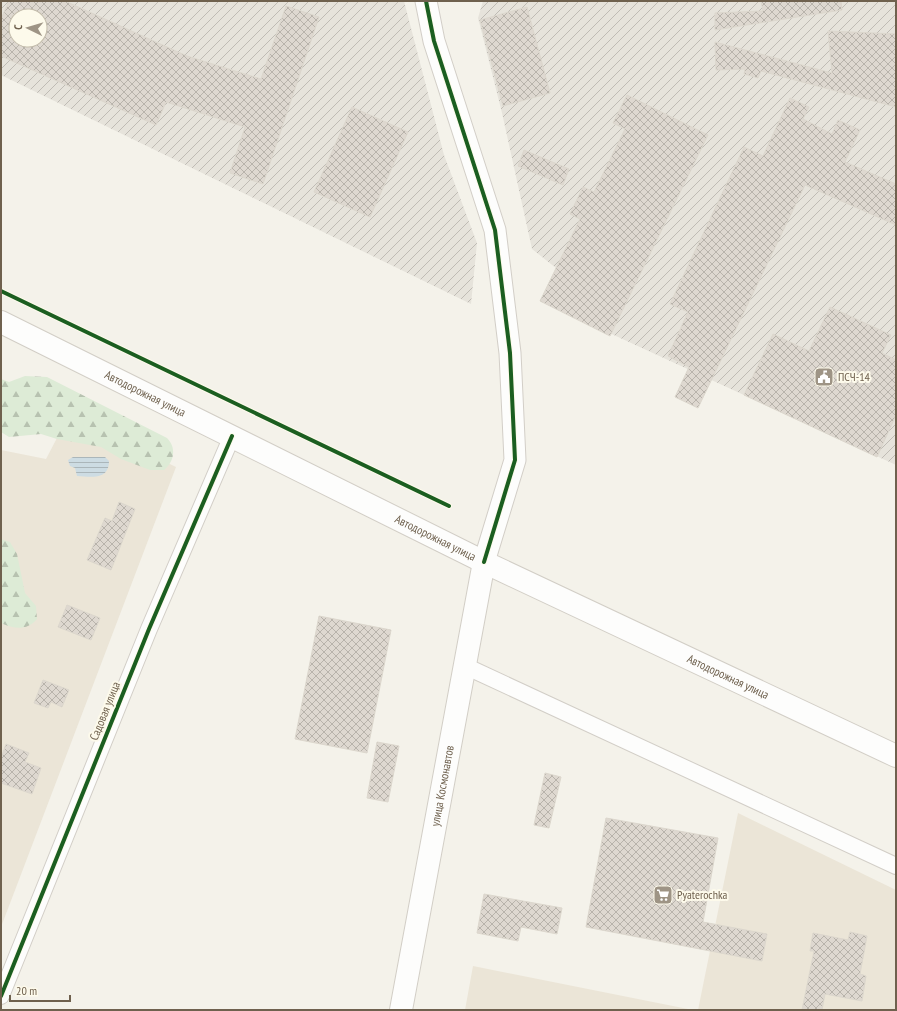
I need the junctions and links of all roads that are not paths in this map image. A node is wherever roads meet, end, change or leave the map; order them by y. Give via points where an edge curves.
1 (426, 1) edge
2 (1, 322) edge
3 (232, 436) junction
4 (484, 562) junction
5 (465, 666) junction
6 (896, 756) edge
7 (896, 866) edge
8 (1, 996) edge
9 (401, 1010) edge

1 - 4 street via 434,41 496,230 510,353 514,460
2 - 3 main road, Автодорожная улица
3 - 4 main road, Автодорожная улица
3 - 8 street, Садовая улица via 149,628
4 - 5 main road, улица Космонавтов
4 - 6 main road, Автодорожная улица
5 - 7 street
5 - 9 main road, улица Космонавтов

